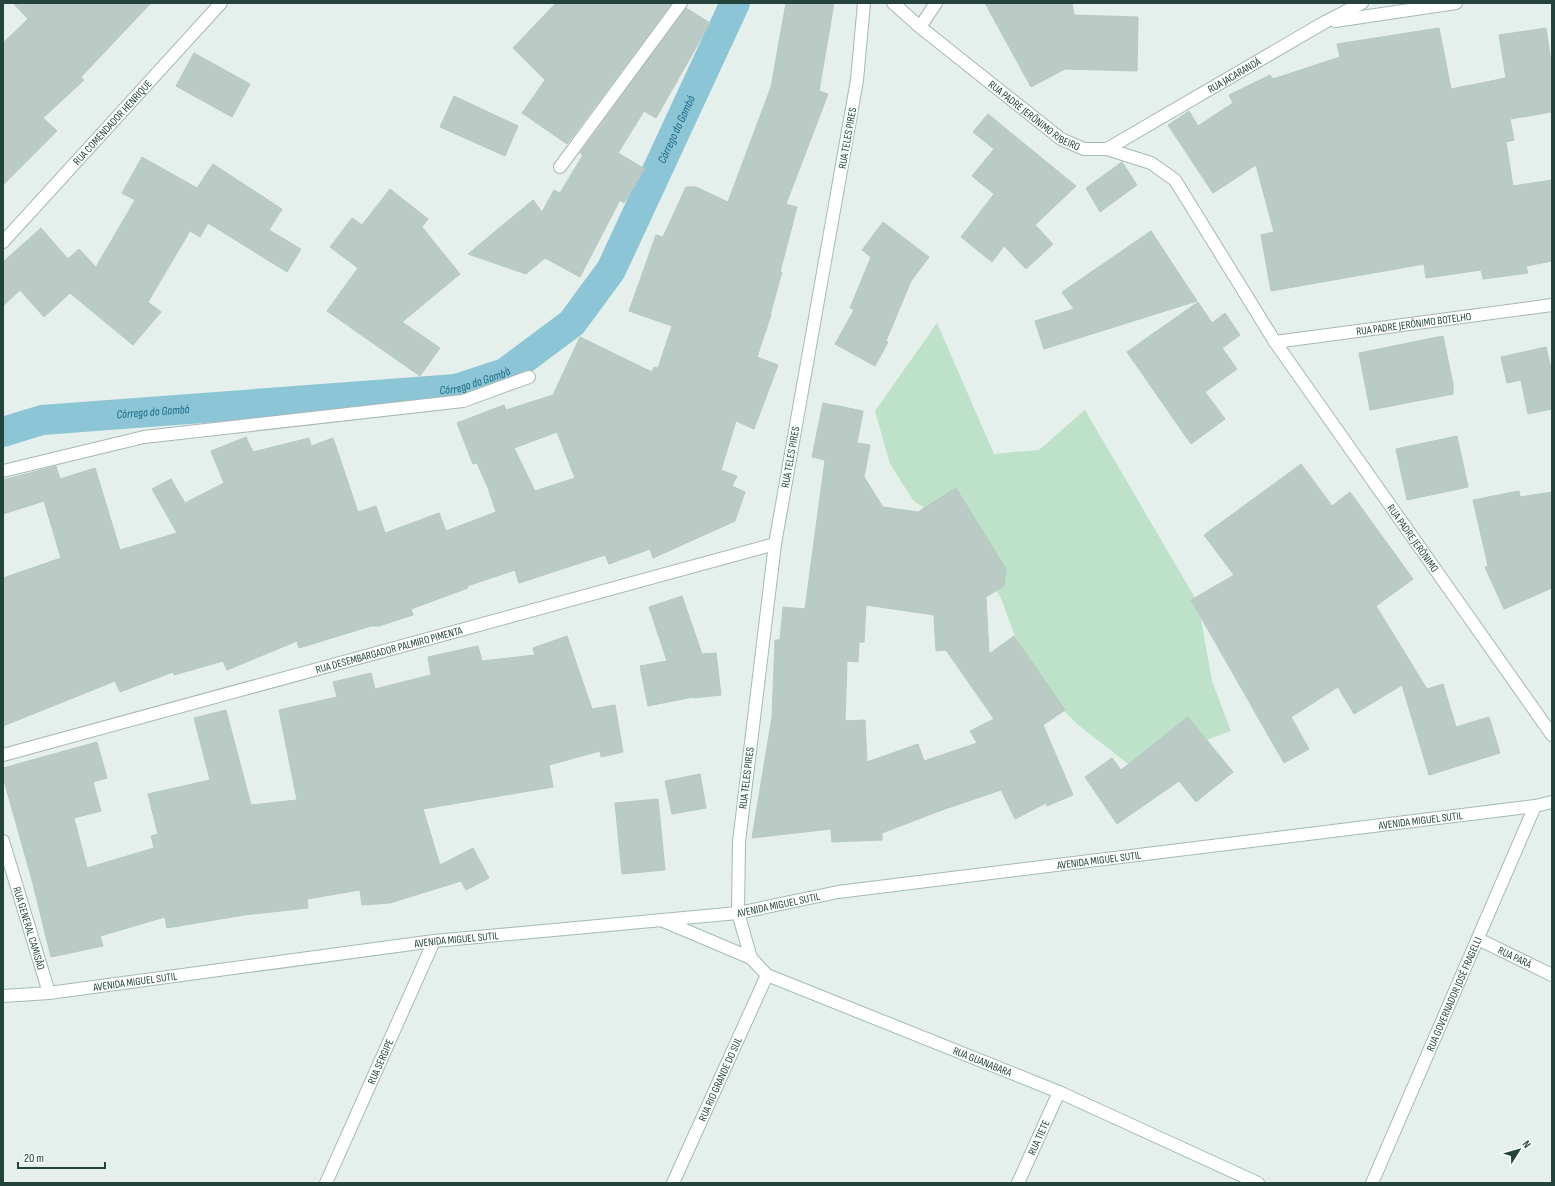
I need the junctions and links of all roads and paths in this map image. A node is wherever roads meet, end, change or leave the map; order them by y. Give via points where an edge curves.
1 (221, 3) edge
2 (681, 3) edge
3 (864, 3) edge
4 (893, 3) edge
5 (936, 3) edge
6 (1362, 3) edge
7 (1456, 3) edge
8 (1324, 22) junction
9 (920, 27) junction
10 (1107, 149) junction
11 (560, 167) dead end
12 (3, 242) edge
13 (1552, 305) edge
14 (1275, 342) junction
15 (529, 377) dead end
16 (3, 471) edge
17 (775, 544) junction
18 (1552, 734) edge
19 (3, 755) edge
20 (1552, 802) edge
21 (1536, 806) junction
22 (3, 841) edge
23 (738, 913) junction
24 (660, 920) junction
25 (1478, 939) junction
26 (434, 941) junction
27 (751, 958) junction
28 (767, 975) junction
29 (1552, 975) edge
30 (49, 993) junction
31 (3, 996) edge
32 (1059, 1092) junction
33 (326, 1183) edge
34 (673, 1183) edge
35 (1018, 1183) edge
36 (1258, 1183) edge
37 (1372, 1183) edge

1 - 12 street, RUA COMENDADOR HENRIQUE
2 - 11 street
3 - 17 street, RUA TELES PIRES via 857,80
4 - 9 street, RUA PADRE JERÔNIMO RIBEIRO
5 - 9 street
6 - 8 street, RUA JACARANDÁ
7 - 8 street
8 - 10 street, RUA JACARANDÁ
9 - 10 street, RUA PADRE JERÔNIMO RIBEIRO via 1061,139 1084,149
10 - 14 street, RUA PADRE JERÔNIMO RIBEIRO via 1151,163 1175,180
13 - 14 street, RUA PADRE JERÔNIMO BOTELHO
14 - 18 street, RUA PADRE JERÔNIMO
15 - 16 street via 463,401 144,437
17 - 19 street, RUA DESEMBARGADOR PALMIRO PIMENTA
17 - 23 street, RUA TELES PIRES via 739,842
20 - 21 street, AVENIDA MIGUEL SUTIL
21 - 23 street, AVENIDA MIGUEL SUTIL via 838,892
21 - 25 street, RUA GOVERNADOR JOSÉ FRAGELLI
22 - 30 street, RUA GENERAL CAMISÃO
23 - 24 street, AVENIDA MIGUEL SUTIL
23 - 27 street, RUA GUANABARA
24 - 26 street, AVENIDA MIGUEL SUTIL
24 - 27 street
25 - 29 street, RUA PARÁ
25 - 37 street, RUA GOVERNADOR JOSÉ FRAGELLI
26 - 30 street, AVENIDA MIGUEL SUTIL
26 - 33 street, RUA SERGIPE
27 - 28 street, RUA GUANABARA
28 - 32 street, RUA GUANABARA
28 - 34 street, RUA RIO GRANDE DO SUL
30 - 31 street, AVENIDA MIGUEL SUTIL
32 - 35 street, RUA TIETE
32 - 36 street, RUA GUANABARA

